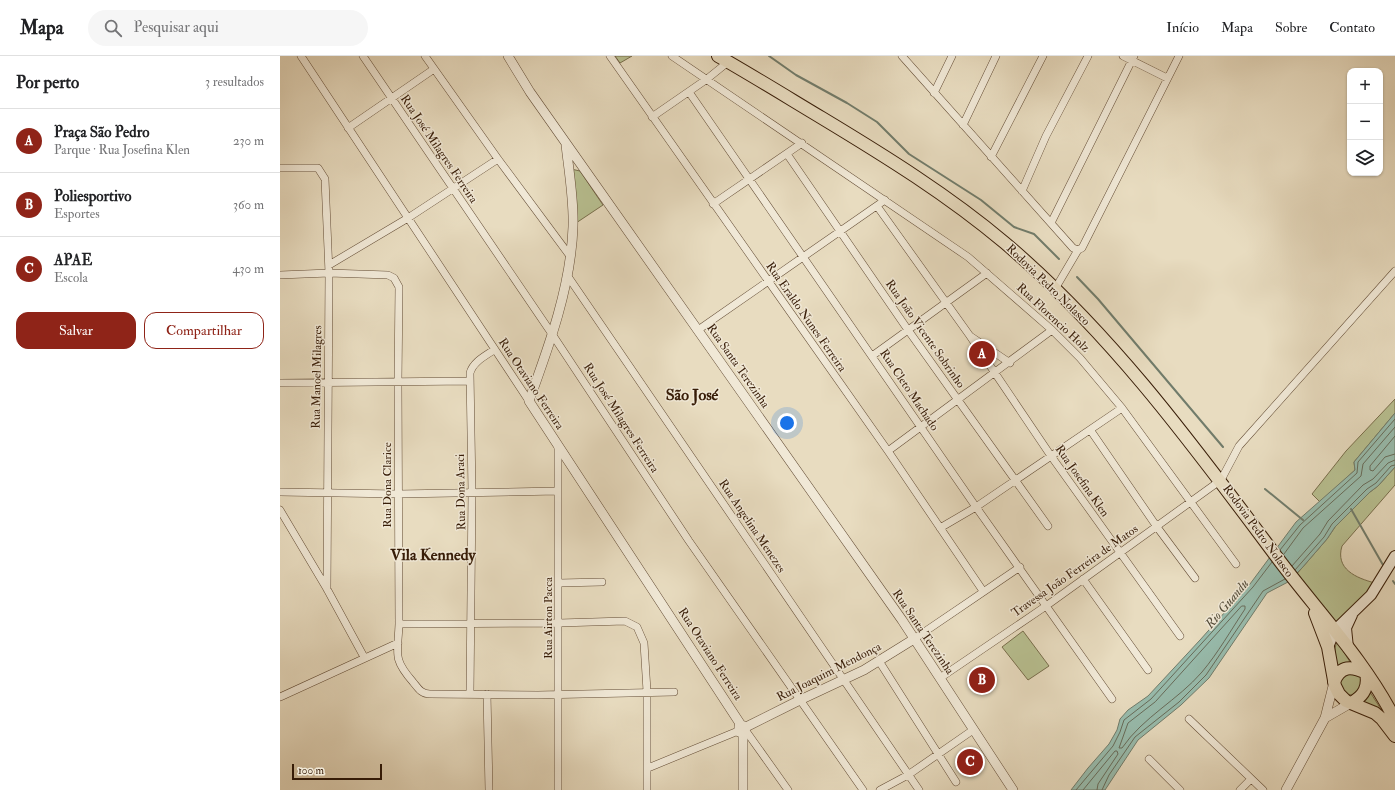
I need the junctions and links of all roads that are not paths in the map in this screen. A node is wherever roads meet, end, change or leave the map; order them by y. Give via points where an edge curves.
1 (301, 56) edge
2 (363, 56) edge
3 (425, 56) edge
4 (508, 56) edge
5 (610, 56) edge
6 (672, 56) edge
7 (952, 56) edge
8 (996, 56) edge
9 (1043, 56) edge
10 (1088, 56) edge
11 (1123, 56) edge
12 (1179, 56) edge
13 (904, 57) edge
14 (1133, 58) edge
15 (723, 59) edge
16 (434, 70) junction
17 (1167, 78) junction
18 (707, 79) junction
19 (689, 92) junction
20 (934, 93) junction
21 (392, 98) junction
22 (652, 117) junction
23 (963, 125) junction
24 (348, 128) junction
25 (802, 143) junction
26 (566, 144) junction
27 (787, 154) junction
28 (991, 157) junction
29 (498, 159) junction
30 (581, 164) junction
31 (569, 165) junction
32 (280, 168) edge
33 (750, 179) junction
34 (453, 189) junction
35 (1022, 191) junction
36 (885, 200) junction
37 (713, 204) junction
38 (877, 206) junction
39 (408, 218) junction
40 (1051, 223) junction
41 (840, 232) junction
42 (1078, 250) junction
43 (570, 256) junction
44 (803, 258) junction
45 (329, 265) junction
46 (1395, 271) edge
47 (329, 273) junction
48 (987, 273) junction
49 (280, 275) edge
50 (567, 275) junction
51 (767, 281) junction
52 (1055, 290) junction
53 (946, 303) junction
54 (698, 330) junction
55 (908, 330) junction
56 (1052, 330) junction
57 (552, 334) junction
58 (970, 336) junction
59 (494, 350) junction
60 (872, 356) junction
61 (1010, 363) junction
62 (996, 373) junction
63 (470, 381) junction
64 (398, 382) junction
65 (280, 383) edge
66 (328, 384) junction
67 (958, 400) junction
68 (529, 401) junction
69 (1122, 408) junction
70 (921, 427) junction
71 (1090, 431) junction
72 (558, 446) junction
73 (888, 452) junction
74 (1051, 456) junction
75 (1014, 480) junction
76 (1221, 480) junction
77 (558, 491) junction
78 (280, 492) edge
79 (472, 492) junction
80 (328, 493) junction
81 (398, 494) junction
82 (1190, 502) junction
83 (976, 506) junction
84 (280, 510) edge
85 (1048, 526) dead end
86 (1157, 527) junction
87 (940, 528) junction
88 (1121, 554) junction
89 (1395, 556) edge
90 (1236, 564) dead end
91 (1020, 568) junction
92 (1195, 578) dead end
93 (1083, 580) junction
94 (559, 582) junction
95 (602, 582) dead end
96 (327, 589) junction
97 (983, 591) junction
98 (1304, 593) junction
99 (1046, 606) junction
100 (1355, 610) junction
101 (559, 623) junction
102 (399, 624) junction
103 (472, 624) junction
104 (1335, 630) junction
105 (1180, 636) dead end
106 (914, 639) junction
107 (398, 643) junction
108 (1328, 647) junction
109 (1348, 648) junction
110 (364, 657) junction
111 (879, 662) junction
112 (1148, 670) dead end
113 (1366, 673) junction
114 (940, 678) junction
115 (844, 680) junction
116 (1334, 682) junction
117 (647, 691) junction
118 (674, 692) dead end
119 (470, 694) junction
120 (487, 694) junction
121 (559, 694) junction
122 (280, 697) edge
123 (1112, 699) dead end
124 (800, 700) junction
125 (1351, 703) junction
126 (1189, 718) dead end
127 (1325, 718) junction
128 (1395, 720) edge
129 (743, 730) junction
130 (973, 730) junction
131 (1395, 736) edge
132 (939, 754) junction
133 (1149, 759) dead end
134 (648, 768) junction
135 (908, 774) junction
136 (1251, 779) junction
137 (956, 782) dead end
138 (489, 790) edge
139 (558, 790) edge
140 (648, 790) edge
141 (742, 790) edge
142 (788, 790) edge
143 (863, 790) edge
144 (880, 790) edge
145 (919, 790) edge
146 (1013, 790) edge
147 (1180, 790) edge
148 (1240, 790) edge
149 (1263, 790) edge
150 (1286, 790) edge

1 - 24 street, Rua Otaviano Ferreira
2 - 21 street, Rua José Milagres Ferreira
3 - 16 street
4 - 26 street, Rua Santa Terezinha
5 - 22 street, Rua Eraldo Nunes Ferreira
6 - 18 street, Rua Florencio Holz
7 - 20 street
8 - 23 street
9 - 28 street
10 - 35 street via 1046,136
11 - 14 street
12 - 17 street
13 - 20 street
14 - 17 street
14 - 40 street
15 - 18 street
15 - 52 highway, Rodovia Pedro Nolasco via 908,171 1005,243
16 - 21 street
16 - 29 street
17 - 42 street via 1082,248
18 - 19 street
18 - 25 street, Rua Florencio Holz
19 - 22 street
19 - 33 street, Rua Cleto Machado
20 - 23 street
21 - 24 street
21 - 34 street, Rua José Milagres Ferreira
22 - 37 street, Rua Eraldo Nunes Ferreira
23 - 28 street
24 - 39 street, Rua Otaviano Ferreira
25 - 27 street
25 - 36 street, Rua Florencio Holz
26 - 30 street, Rua Santa Terezinha
26 - 31 street
27 - 33 street
27 - 41 street, Rua João Vicente Sobrinho
28 - 35 street
29 - 34 street
29 - 43 street
30 - 31 street
30 - 54 street, Rua Santa Terezinha
31 - 43 street via 573,226
32 - 45 street, Rua Manoel Milagres via 318,168 325,179
33 - 37 street
33 - 44 street, Rua Cleto Machado
34 - 39 street
34 - 57 street, Rua José Milagres Ferreira
35 - 40 street
36 - 38 street
36 - 48 street, Rua Florencio Holz
37 - 51 street, Rua Eraldo Nunes Ferreira
38 - 41 street
38 - 53 street, Rua Josefina Klen
39 - 45 street
39 - 59 street, Rua Otaviano Ferreira
40 - 42 street via 1073,248
41 - 44 street
41 - 55 street, Rua João Vicente Sobrinho
42 - 52 street
43 - 50 street
44 - 51 street
44 - 60 street, Rua Cleto Machado
45 - 47 street, Rua Manoel Milagres
46 - 76 street via 1239,446
47 - 49 street
47 - 64 street, Rua Dona Clarice via 388,275 394,278 399,287
47 - 66 street, Rua Manoel Milagres
48 - 53 street
48 - 56 street, Rua Florencio Holz
50 - 57 street
50 - 115 street, Rua Angelina Menezes
51 - 54 street
51 - 73 street, Rua Eraldo Nunes Ferreira
52 - 76 highway, Rodovia Pedro Nolasco via 1124,360
53 - 55 street
53 - 58 street, Rua Josefina Klen
54 - 106 street, Rua Santa Terezinha
55 - 60 street
55 - 67 street, Rua João Vicente Sobrinho
56 - 61 street
56 - 69 street, Rua Florencio Holz via 1080,358
57 - 68 street
57 - 124 street, Rua José Milagres Ferreira via 689,541
58 - 61 street
58 - 62 street, Rua Josefina Klen
59 - 63 street, Rua Dona Araci via 471,367
59 - 68 street, Rua Otaviano Ferreira
60 - 70 street, Rua Cleto Machado
61 - 62 street
62 - 67 street
62 - 74 street, Rua Josefina Klen
63 - 64 street
63 - 79 street, Rua Dona Araci
64 - 66 street
64 - 81 street, Rua Dona Clarice
65 - 66 street
66 - 80 street, Rua Manoel Milagres
67 - 70 street
67 - 75 street, Rua João Vicente Sobrinho
68 - 72 street, Rua Otaviano Ferreira
69 - 71 street
69 - 82 street, Rua Florencio Holz
70 - 73 street
70 - 83 street, Rua Cleto Machado
71 - 74 street
71 - 86 street
72 - 77 street, Rua Airton Pacca
72 - 129 street, Rua Otaviano Ferreira via 651,585
73 - 87 street, Rua Eraldo Nunes Ferreira
74 - 75 street
74 - 88 street, Rua Josefina Klen
75 - 83 street
75 - 85 street, Rua João Vicente Sobrinho
76 - 82 street, Travessa João Ferreira de Matos
76 - 98 highway, Rodovia Pedro Nolasco
77 - 79 street
77 - 94 street, Rua Airton Pacca
78 - 80 street
79 - 81 street
79 - 103 street, Rua Dona Araci
80 - 81 street
80 - 96 street, Rua Manoel Milagres
81 - 102 street, Rua Dona Clarice
82 - 86 street, Travessa João Ferreira de Matos
82 - 90 street, Rua Florencio Holz
83 - 87 street
83 - 91 street, Rua Cleto Machado
84 - 96 street
86 - 88 street, Travessa João Ferreira de Matos
86 - 92 street
87 - 97 street, Rua Eraldo Nunes Ferreira
88 - 93 street, Travessa João Ferreira de Matos
88 - 105 street, Rua Josefina Klen
89 - 100 main road via 1375,590
91 - 97 street, Rua Joaquim Mendonça
91 - 99 street, Rua Cleto Machado
93 - 99 street, Travessa João Ferreira de Matos
93 - 112 street
94 - 95 street
94 - 101 street, Rua Airton Pacca
96 - 110 street
97 - 106 street, Rua Joaquim Mendonça
98 - 104 highway, Rodovia Pedro Nolasco
98 - 108 highway, Rodovia Pedro Nolasco via 1320,623
99 - 114 street, Travessa João Ferreira de Matos
99 - 123 street, Rua Cleto Machado
100 - 104 main road
100 - 109 main road via 1346,628
101 - 103 street
101 - 117 street via 626,621 637,627 644,643
101 - 121 street, Rua Airton Pacca
102 - 103 street
102 - 107 street, Rua Dona Clarice
103 - 119 street, Rua Dona Araci
104 - 108 main road
104 - 109 highway, Rodovia Pedro Nolasco
106 - 111 street, Rua Joaquim Mendonça
106 - 114 street, Rua Santa Terezinha
107 - 110 street
107 - 119 street, Rua Dona Clarice via 398,663 421,692
108 - 116 highway, Rodovia Pedro Nolasco
109 - 113 highway, Rodovia Pedro Nolasco
110 - 122 street
111 - 115 street, Rua Joaquim Mendonça
111 - 132 street
113 - 116 highway via 1348,667 1339,672
113 - 125 highway via 1368,683 1365,692
113 - 128 highway, Rodovia Pedro Nolasco
114 - 130 street, Rua Santa Terezinha
115 - 124 street, Rua Joaquim Mendonça
115 - 135 street, Rua Angelina Menezes
116 - 125 highway via 1339,694
116 - 127 street
117 - 118 street
117 - 121 street
117 - 134 street
119 - 120 street
120 - 121 street
120 - 138 street
121 - 139 street, Rua Airton Pacca
124 - 129 street, Rua Joaquim Mendonça
124 - 143 street, Rua José Milagres Ferreira
125 - 127 street
125 - 131 highway via 1375,713
126 - 136 street
127 - 150 street
129 - 134 street, Rua Joaquim Mendonça
129 - 141 street
129 - 142 street, Rua Otaviano Ferreira
130 - 132 street
130 - 146 street, Rua Santa Terezinha
132 - 135 street
132 - 137 street
133 - 147 street
134 - 140 street
135 - 144 street
135 - 145 street, Rua Angelina Menezes
136 - 148 street
136 - 149 street

